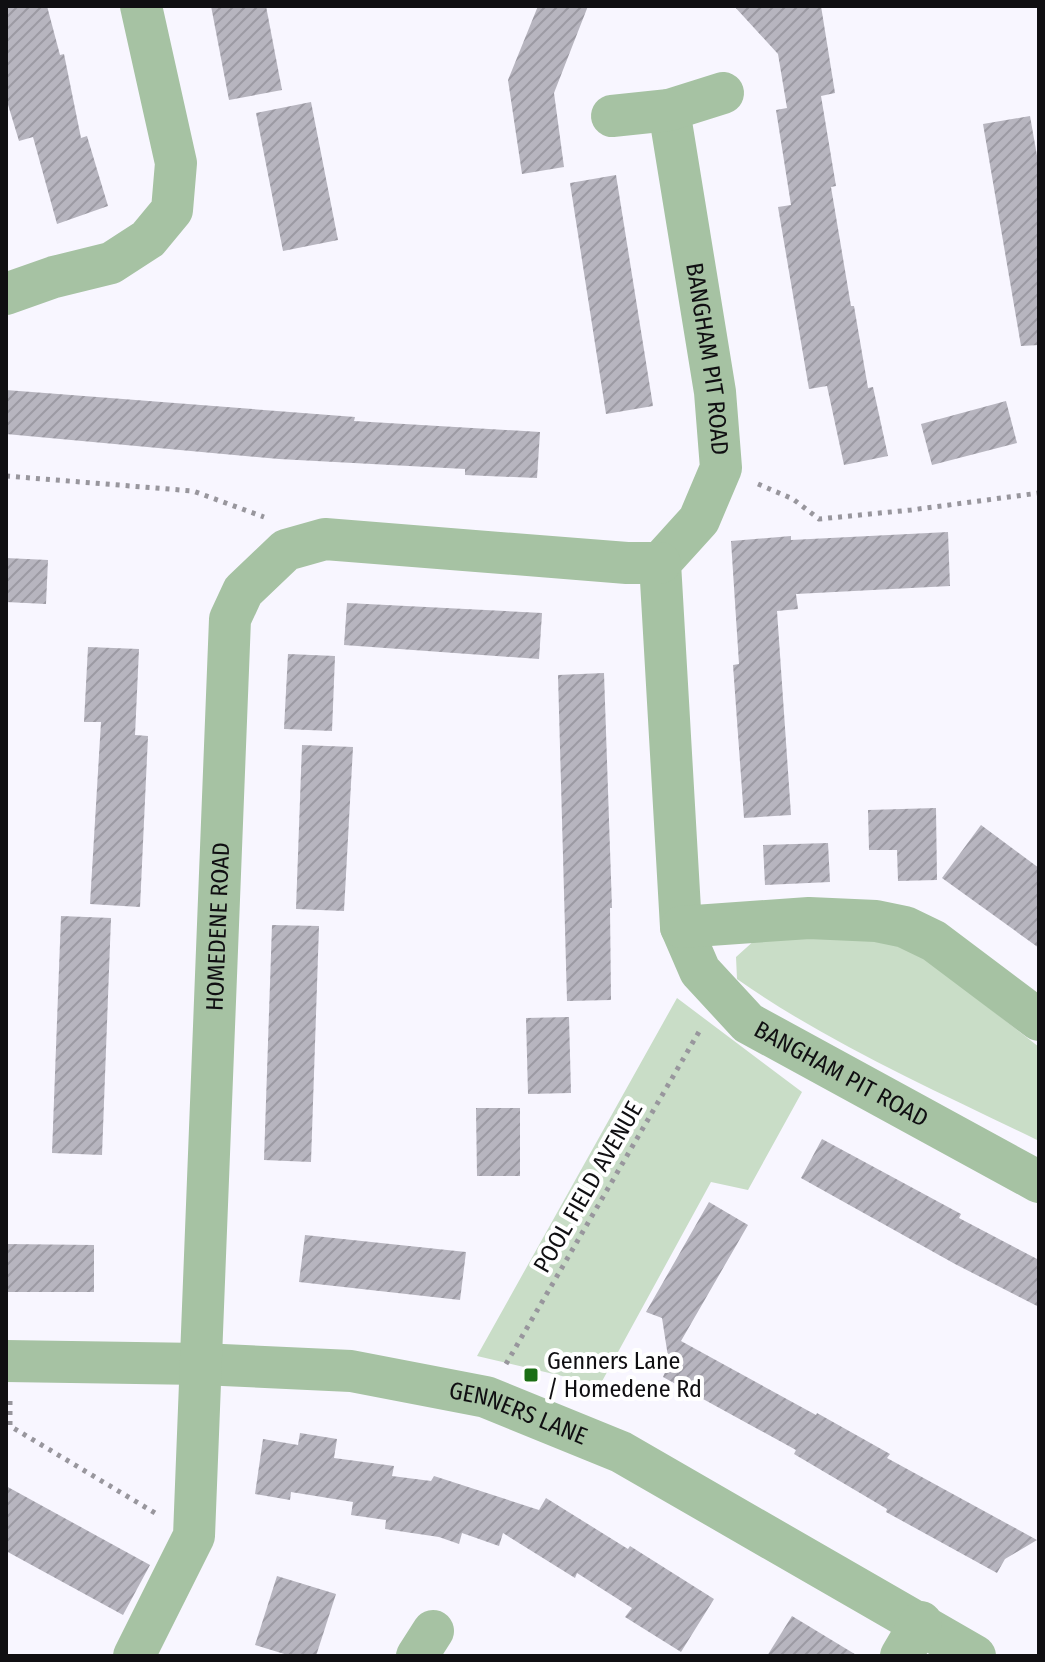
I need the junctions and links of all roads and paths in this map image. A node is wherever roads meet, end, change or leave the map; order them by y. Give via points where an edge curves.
1 (141, 6) edge
2 (723, 93) dead end
3 (669, 110) junction
4 (612, 116) dead end
5 (6, 294) edge
6 (6, 476) edge
7 (1039, 493) edge
8 (793, 499) dead end
9 (267, 517) dead end
10 (660, 563) junction
11 (681, 927) junction
12 (721, 994) junction
13 (1039, 1020) edge
14 (1039, 1182) edge
15 (8, 1361) edge
16 (201, 1364) junction
17 (486, 1397) junction
18 (194, 1536) junction
19 (911, 1639) edge
20 (134, 1656) edge
21 (975, 1656) edge

1 - 5 street via 176,163 172,210 148,239 111,263
2 - 3 street
3 - 4 street
3 - 10 street, BANGHAM PIT ROAD via 715,392 721,468 699,520
6 - 9 path via 193,491
7 - 8 path via 819,519
10 - 11 street, BANGHAM PIT ROAD
10 - 16 street, HOMEDENE ROAD via 325,539 286,550 243,591 230,619
11 - 12 street, BANGHAM PIT ROAD via 700,971
11 - 13 street via 809,918 905,927 934,941
12 - 14 street, BANGHAM PIT ROAD via 748,1023
12 - 17 path, POOL FIELD AVENUE
15 - 16 street, GENNERS LANE
15 - 18 path via 10,1426
16 - 17 street, GENNERS LANE via 351,1371
16 - 18 street, HOMEDENE ROAD
17 - 19 street, GENNERS LANE via 621,1452
18 - 20 street
19 - 21 street, GENNERS LANE

